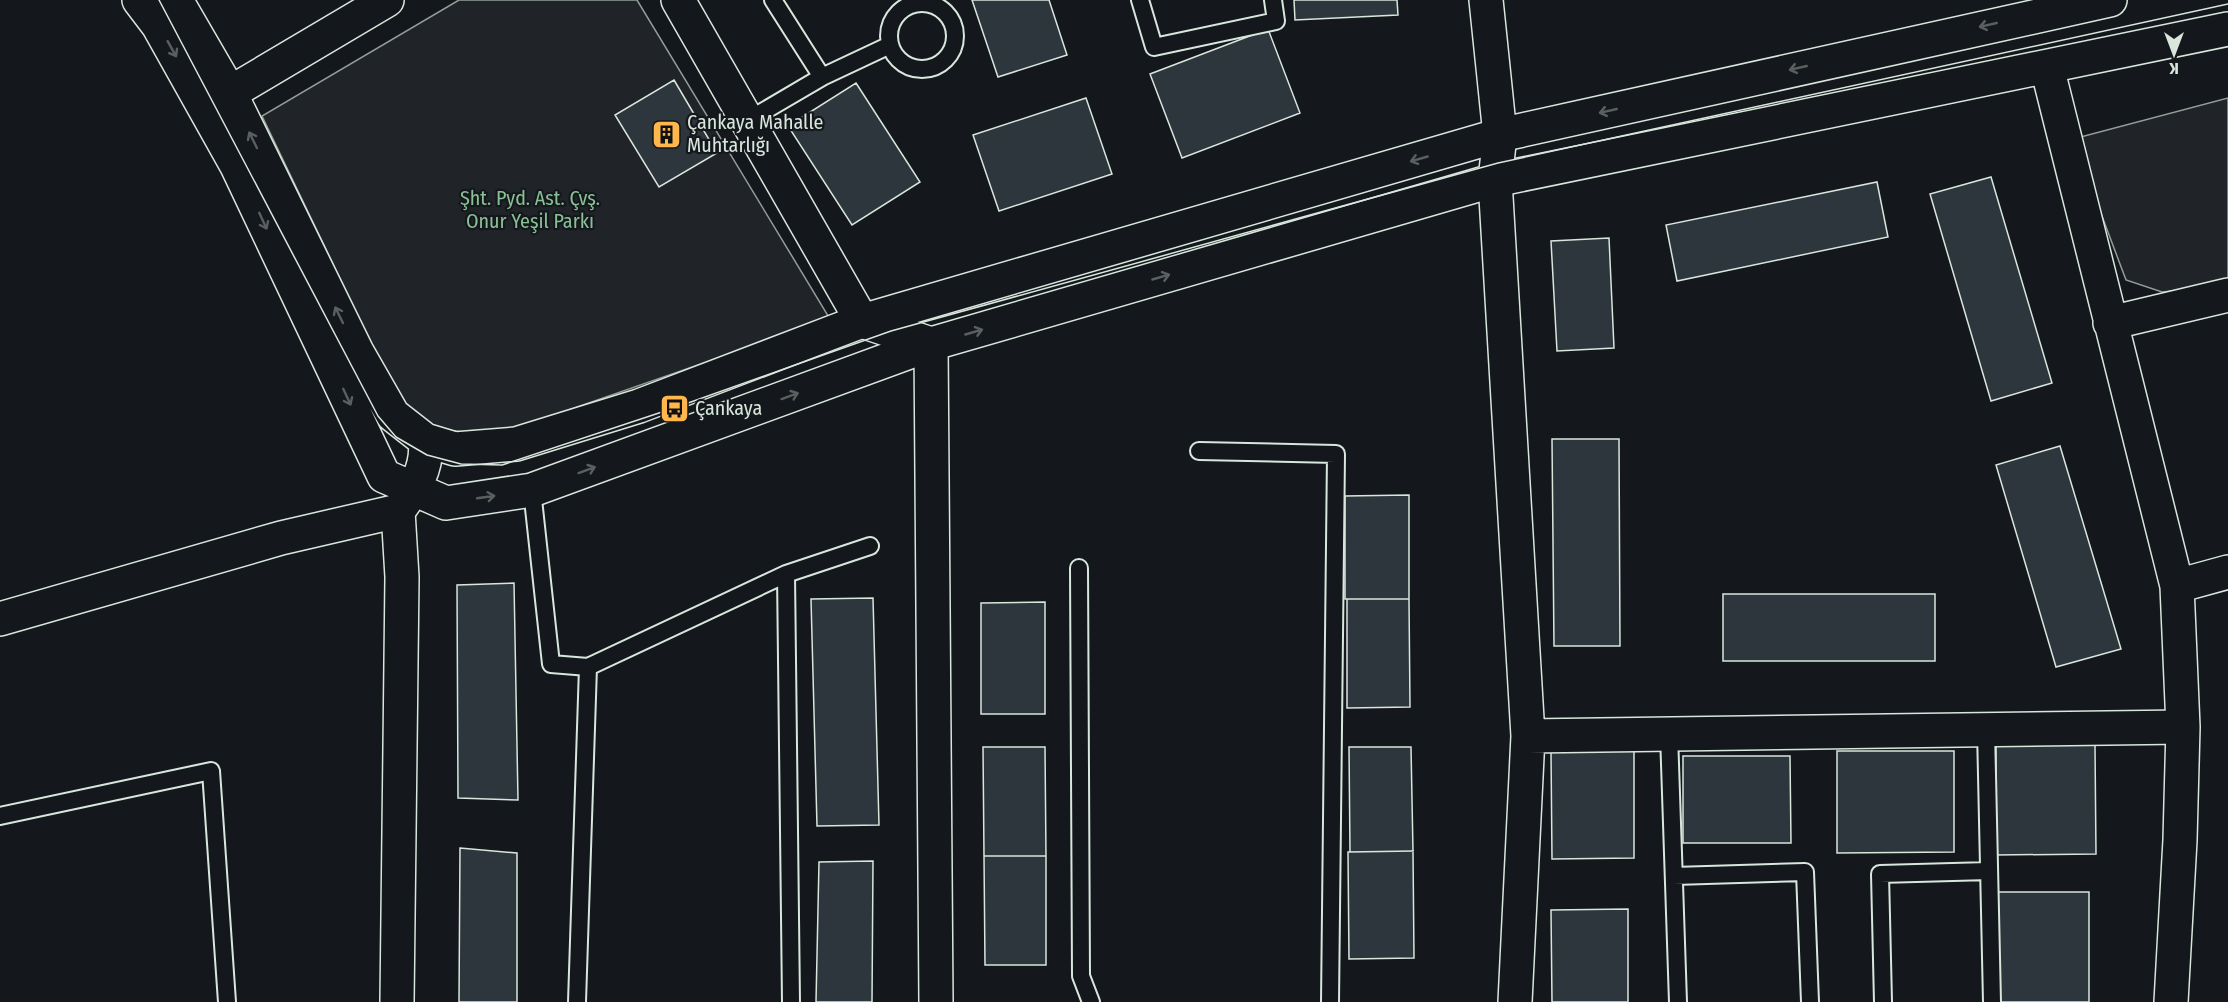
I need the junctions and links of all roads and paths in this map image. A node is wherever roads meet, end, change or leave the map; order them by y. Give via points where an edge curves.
1 (139, 0) edge
2 (176, 0) edge
3 (387, 0) edge
4 (678, 0) edge
5 (773, 0) edge
6 (1140, 0) edge
7 (1273, 0) edge
8 (1486, 0) edge
9 (2110, 0) edge
10 (2228, 29) edge
11 (890, 45) dead end
12 (2047, 66) junction
13 (822, 77) junction
14 (230, 93) junction
15 (747, 121) junction
16 (1500, 135) junction
17 (1495, 180) junction
18 (2228, 296) edge
19 (861, 321) junction
20 (2110, 323) junction
21 (931, 344) junction
22 (425, 440) junction
23 (1199, 451) dead end
24 (532, 490) junction
25 (406, 500) junction
26 (870, 546) dead end
27 (1079, 568) dead end
28 (2228, 572) edge
29 (786, 574) junction
30 (2177, 586) junction
31 (0, 619) edge
32 (588, 668) junction
33 (2183, 726) junction
34 (1986, 730) junction
35 (1669, 734) junction
36 (1528, 736) junction
37 (0, 816) edge
38 (1989, 871) junction
39 (1674, 876) junction
40 (227, 1002) edge
41 (397, 1002) edge
42 (577, 1002) edge
43 (791, 1002) edge
44 (936, 1002) edge
45 (1091, 1002) edge
46 (1330, 1002) edge
47 (1515, 1002) edge
48 (1678, 1002) edge
49 (1810, 1002) edge
50 (1883, 1002) edge
51 (1992, 1002) edge
52 (2171, 1002) edge

1 -> 25 main road via 159,25 237,166 384,476
2 - 14 main road
3 - 14 main road
4 - 15 main road
5 - 13 lane
6 - 7 lane via 1154,47 1276,21
8 - 16 main road
9 -> 16 main road
10 - 12 main road
11 - 13 lane
12 - 17 main road
12 - 20 main road
13 - 15 lane
22 -> 14 main road via 393,415 357,352
15 - 19 main road
16 - 17 main road
16 -> 19 main road
21 -> 17 main road
17 - 36 main road
18 - 20 main road
19 - 21 main road
19 - 22 main road via 639,406 516,444 454,450
20 - 30 main road
24 -> 21 main road
21 - 44 main road
22 - 25 main road via 427,455
23 - 46 lane via 1336,454
25 -> 24 main road via 446,503
24 - 32 lane via 551,664
25 - 31 main road
25 - 41 main road
26 - 29 lane
27 - 45 lane via 1081,975
28 - 30 main road
29 - 32 lane
29 - 43 lane
30 - 33 main road
32 - 42 lane
33 - 34 main road
33 - 52 main road
34 - 35 main road
34 - 38 lane
35 - 36 main road
35 - 39 lane
36 - 47 main road
37 - 40 lane via 211,771
38 - 50 lane via 1880,874
38 - 51 lane
39 - 48 lane
39 - 49 lane via 1805,872

